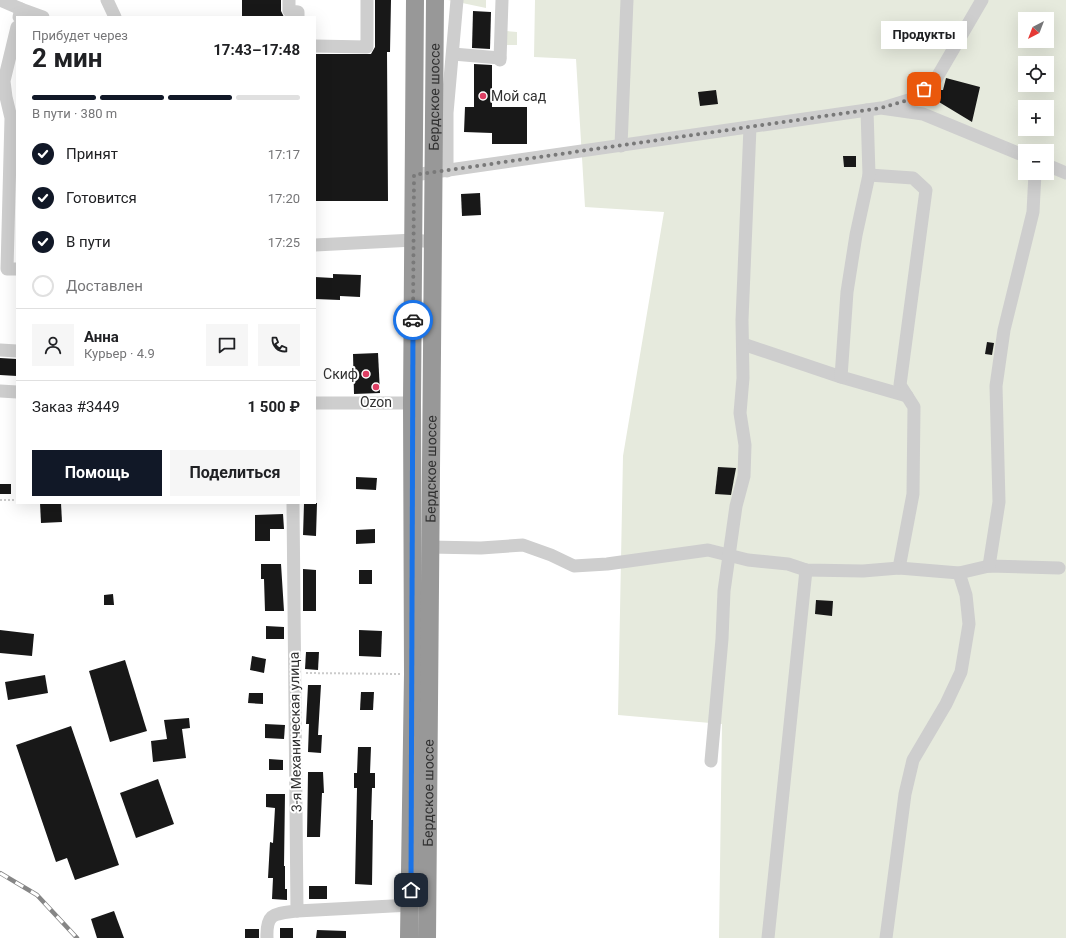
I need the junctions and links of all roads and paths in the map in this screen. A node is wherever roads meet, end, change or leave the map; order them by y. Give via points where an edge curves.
1 (0, 0) edge
2 (107, 0) edge
3 (289, 0) edge
4 (367, 0) edge
5 (415, 0) edge
6 (435, 0) edge
7 (457, 0) edge
8 (502, 0) edge
9 (627, 0) edge
10 (982, 0) edge
11 (20, 13) edge
12 (37, 16) edge
13 (115, 16) edge
14 (298, 16) edge
15 (16, 31) edge
16 (316, 46) edge
17 (453, 54) junction
18 (881, 108) junction
19 (867, 110) junction
20 (6, 118) edge
21 (750, 127) junction
22 (621, 146) junction
23 (1018, 153) edge
24 (1054, 169) edge
25 (440, 172) junction
26 (1066, 173) edge
27 (414, 175) junction
28 (869, 175) junction
29 (1034, 180) edge
30 (13, 219) edge
31 (414, 240) junction
32 (433, 242) junction
33 (316, 245) edge
34 (8, 269) edge
35 (743, 344) junction
36 (0, 350) edge
37 (16, 350) edge
38 (841, 377) junction
39 (0, 391) edge
40 (16, 392) edge
41 (907, 396) junction
42 (316, 402) edge
43 (412, 403) junction
44 (0, 500) edge
45 (16, 500) edge
46 (293, 504) edge
47 (429, 547) junction
48 (729, 555) junction
49 (989, 566) junction
50 (899, 568) junction
51 (1059, 568) dead end
52 (806, 570) junction
53 (959, 574) junction
54 (294, 673) junction
55 (413, 674) junction
56 (711, 761) dead end
57 (411, 905) junction
58 (297, 911) junction
59 (267, 938) edge
60 (409, 938) edge
61 (427, 938) edge
62 (768, 938) edge
63 (886, 938) edge

1 - 11 street
2 - 13 street
3 - 14 street via 289,11 298,12
4 - 16 street via 367,47
5 - 27 highway, Бердское шоссе
6 - 25 highway, Бердское шоссе
7 - 17 street
8 - 17 street via 500,59
9 - 22 street
10 - 18 street via 936,79 912,99
11 - 12 street
15 - 20 street via 4,81
17 - 25 street via 451,112
18 - 19 street
18 - 23 street via 923,114
19 - 21 street
19 - 28 street
20 - 30 street
21 - 22 street
21 - 35 street
22 - 25 street
24 - 26 street
25 - 27 street
25 - 32 highway, Бердское шоссе
27 - 31 highway, Бердское шоссе
28 - 38 street via 847,292
28 - 41 street via 913,178 926,190 900,385
29 - 49 street via 1032,212 1004,330 996,386 999,502
30 - 34 street
31 - 32 street
31 - 33 street
31 - 43 highway, Бердское шоссе
32 - 47 highway, Бердское шоссе
35 - 38 street
35 - 48 street via 740,414 745,445 744,476 736,506
36 - 37 street
38 - 41 street
39 - 40 street
41 - 50 street via 914,408 913,494
42 - 43 street
43 - 55 highway, Бердское шоссе
44 - 45 path
46 - 54 street, 3-я Механическая улица
47 - 48 street via 481,548 523,545 574,566 708,550
47 - 61 highway, Бердское шоссе
48 - 52 street via 748,560 788,564
48 - 56 street
49 - 51 street
49 - 53 street
50 - 52 street via 863,571
50 - 53 street
52 - 62 street
53 - 63 street via 966,595 968,624 961,672 946,704 913,760 905,794
54 - 55 path
54 - 58 street, 3-я Механическая улица
55 - 57 highway, Бердское шоссе
57 - 58 street
57 - 60 highway, Бердское шоссе
58 - 59 street via 276,914 270,918

